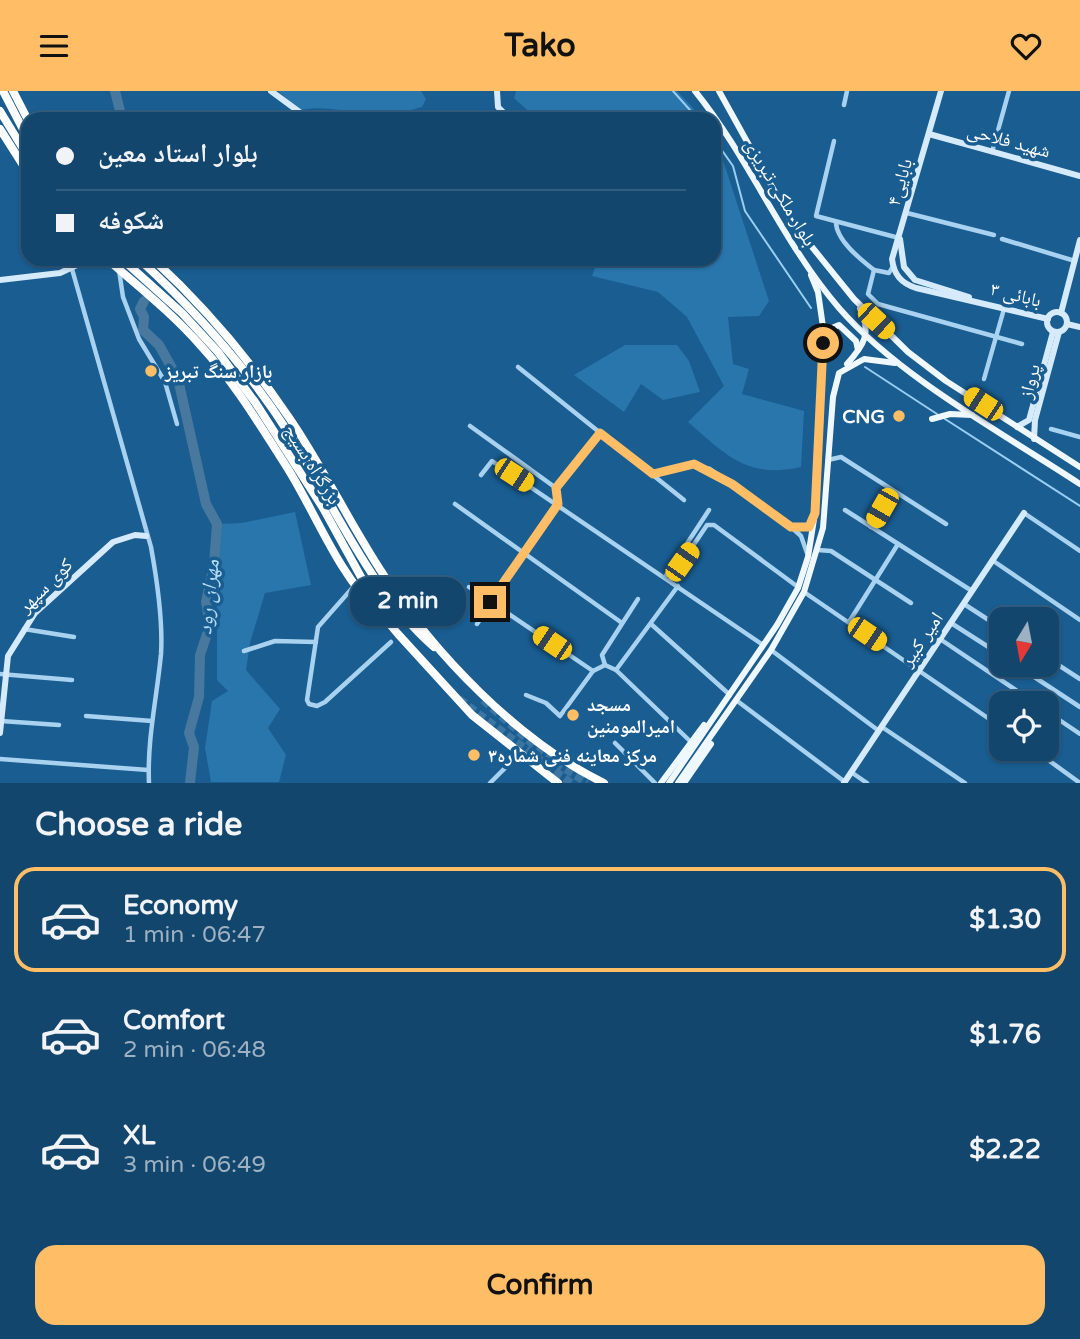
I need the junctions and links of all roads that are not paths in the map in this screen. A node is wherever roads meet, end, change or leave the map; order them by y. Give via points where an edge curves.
1 (3, 91) edge
2 (13, 91) edge
3 (271, 91) edge
4 (497, 91) edge
5 (719, 91) edge
6 (847, 91) edge
7 (941, 91) edge
8 (1009, 91) edge
9 (697, 92) edge
10 (844, 105) dead end
11 (0, 111) edge
12 (24, 112) edge
13 (300, 112) edge
14 (503, 112) edge
15 (711, 112) edge
16 (21, 126) edge
17 (721, 126) edge
18 (0, 129) edge
19 (929, 134) junction
20 (11, 141) junction
21 (834, 141) dead end
22 (21, 150) edge
23 (992, 152) junction
24 (21, 160) edge
25 (1080, 176) edge
26 (907, 213) junction
27 (836, 222) junction
28 (993, 236) dead end
29 (900, 239) junction
30 (1002, 239) dead end
31 (1080, 240) edge
32 (1075, 261) junction
33 (893, 265) junction
34 (77, 266) edge
35 (115, 266) edge
36 (130, 266) edge
37 (147, 266) edge
38 (161, 266) edge
39 (808, 267) junction
40 (72, 269) junction
41 (119, 269) junction
42 (874, 270) junction
43 (0, 280) edge
44 (855, 300) junction
45 (977, 301) junction
46 (1004, 308) junction
47 (1061, 313) junction
48 (1048, 319) junction
49 (1067, 324) junction
50 (1080, 327) edge
51 (1056, 332) junction
52 (996, 337) junction
53 (823, 342) junction
54 (1021, 344) dead end
55 (858, 352) junction
56 (899, 364) junction
57 (518, 367) dead end
58 (839, 373) junction
59 (984, 379) dead end
60 (933, 419) dead end
61 (981, 419) junction
62 (177, 424) dead end
63 (470, 426) dead end
64 (1017, 427) junction
65 (1051, 429) dead end
66 (600, 433) junction
67 (1080, 437) edge
68 (1034, 439) junction
69 (828, 460) junction
70 (1080, 467) edge
71 (653, 474) junction
72 (481, 475) dead end
73 (1080, 484) edge
74 (556, 488) junction
75 (892, 490) junction
76 (684, 500) dead end
77 (455, 504) dead end
78 (558, 504) junction
79 (709, 510) dead end
80 (845, 510) dead end
81 (1024, 513) joint
82 (814, 520) junction
83 (946, 524) dead end
84 (791, 527) junction
85 (871, 527) junction
86 (146, 536) junction
87 (898, 544) junction
88 (818, 550) junction
89 (1080, 551) edge
90 (522, 553) junction
91 (808, 557) junction
92 (992, 560) junction
93 (667, 579) junction
94 (876, 580) junction
95 (356, 584) junction
96 (678, 586) junction
97 (468, 587) dead end
98 (801, 590) junction
99 (972, 591) junction
100 (638, 599) dead end
101 (490, 602) junction
102 (911, 603) dead end
103 (964, 604) junction
104 (382, 615) junction
105 (989, 620) edge
106 (1080, 620) edge
107 (849, 622) junction
108 (622, 623) junction
109 (951, 623) junction
110 (477, 624) dead end
111 (650, 624) junction
112 (23, 629) junction
113 (74, 637) dead end
114 (940, 639) junction
115 (316, 642) junction
116 (391, 642) dead end
117 (763, 646) junction
118 (989, 647) edge
119 (771, 650) junction
120 (244, 651) dead end
121 (439, 652) junction
122 (605, 665) junction
123 (1059, 665) edge
124 (920, 669) junction
125 (616, 670) junction
126 (593, 671) junction
127 (2, 675) edge
128 (1034, 677) edge
129 (1080, 679) edge
130 (72, 680) dead end
131 (1017, 691) edge
132 (526, 695) dead end
133 (730, 695) junction
134 (736, 701) junction
135 (1080, 707) edge
136 (86, 716) dead end
137 (989, 718) edge
138 (1059, 720) edge
139 (0, 721) edge
140 (152, 721) junction
141 (59, 725) dead end
142 (880, 729) junction
143 (0, 733) edge
144 (1080, 734) edge
145 (691, 742) junction
146 (615, 743) dead end
147 (519, 754) junction
148 (0, 759) edge
149 (1050, 761) edge
150 (148, 770) junction
151 (851, 772) junction
152 (149, 782) edge
153 (490, 782) edge
154 (558, 782) edge
155 (604, 782) edge
156 (655, 782) edge
157 (661, 782) edge
158 (669, 782) edge
159 (681, 782) edge
160 (845, 782) edge
161 (867, 782) edge
162 (965, 782) edge
163 (1080, 782) edge

1 - 16 highway
2 - 12 highway
3 - 13 street
4 - 14 street
5 - 44 main road, بلوار ملکى تبریزى via 792,221
6 - 10 street
7 - 19 street, بابایی۴
8 - 23 street
9 - 15 main road, بلوار ملکى تبریزى
11 - 20 highway
17 - 39 main road, بلوار ملکى تبریزى
18 - 20 highway
19 - 23 street, شهید فلاحی
19 - 26 street, بابایی۴
20 - 22 highway
20 - 24 highway
21 - 27 street via 816,216
23 - 25 street, شهید فلاحی
26 - 28 street
26 - 29 street, بابایی۴
27 - 29 street
27 - 42 street via 836,231
29 - 33 street
29 - 45 street, بابائی ۳ via 904,267 915,280
30 - 32 street
31 - 32 street
32 - 47 street
33 - 42 street via 890,273
33 - 45 street, بابائی ۳ via 907,285
34 - 40 street
35 - 41 highway
36 - 104 highway, بزرگراه بسیج via 183,313 255,401 323,508
37 - 121 highway, بزرگراه بسیج via 191,306 243,367 286,429 369,569
38 - 121 highway via 196,299 251,364 304,440 384,577
39 - 53 main road via 818,292
39 - 56 main road, بلوار ملکى تبریزى via 839,308
40 - 43 street
40 - 86 street
41 - 62 street via 123,297 165,382
41 - 95 highway via 194,339 236,391
42 - 52 street via 868,294 885,308
44 - 55 main road via 867,331
44 - 64 main road, بلوار ملکى تبریزى via 908,352
45 - 46 street, بابائی ۳
46 - 48 street, بابائی ۳
46 - 52 street
47 - 48 street
47 - 49 street
48 - 51 street via 1047,325
49 - 50 street
49 - 51 street
51 - 64 street, پرواز via 1029,420
51 - 68 street, پرواز
52 - 54 street
52 - 59 street
53 - 55 main road via 827,330 839,325 856,341
53 - 82 main road
55 - 58 main road
56 - 58 main road via 864,359
56 - 61 main road, بلوار ملکى تبریزى
57 - 66 street
58 - 69 main road
60 - 61 main road via 958,414
61 - 73 main road, بلوار ملکى تبریزى
63 - 74 street
64 - 68 main road, بلوار ملکى تبریزى
65 - 67 street
66 - 71 street
66 - 74 street
68 - 70 main road, بلوار ملکى تبریزى
69 - 75 street via 841,457
69 - 88 main road
71 - 76 street
71 - 84 street via 682,464 710,469
72 - 78 street via 492,461
74 - 78 street
75 - 83 street
75 - 85 street
77 - 90 street
78 - 90 street
78 - 93 street
79 - 93 street
80 - 85 street
81 - 89 street
81 - 92 street, امیر کبیر
82 - 84 street via 809,527
82 - 91 main road
84 - 91 street via 801,536
85 - 87 street
86 - 112 street, کوی سپهر via 113,542
86 - 140 street via 157,583 161,649
87 - 94 street
87 - 99 street
88 - 94 street via 831,551
88 - 98 main road
90 - 101 street
90 - 108 street
91 - 98 main road
92 - 99 street, امیر کبیر
92 - 106 street
93 - 96 street
93 - 98 street via 707,525 713,525
94 - 102 street
94 - 107 street
95 - 104 highway
95 - 115 street via 323,618
96 - 111 street
96 - 117 street
97 - 101 street
98 - 107 street
98 - 117 main road
98 - 119 main road
99 - 103 street, امیر کبیر
100 - 108 street
101 - 110 street
101 - 126 street
103 - 105 street
103 - 109 street, امیر کبیر
104 - 147 highway, بزرگراه بسیج via 472,715
107 - 124 street
108 - 122 street via 601,655
109 - 114 street, امیر کبیر
109 - 118 street
111 - 125 street
111 - 133 street
112 - 113 street
112 - 127 street, کوی سپهر
114 - 124 street, امیر کبیر
114 - 131 street
115 - 116 street via 307,700 317,706
115 - 120 street via 275,641
117 - 133 main road
119 - 134 main road
119 - 142 street
121 - 155 highway via 551,751
122 - 125 street
122 - 126 street
123 - 129 street
124 - 137 street
124 - 142 street, امیر کبیر
125 - 145 street
126 - 132 street via 561,716
127 - 130 street
127 - 139 street, کوی سپهر
128 - 135 street
133 - 145 main road
133 - 158 main road
134 - 159 main road
134 - 160 street
136 - 140 street
138 - 144 street
139 - 141 street
139 - 143 street, کوی سپهر
140 - 150 street
142 - 151 street, امیر کبیر
142 - 162 street
145 - 157 main road
146 - 156 street
147 - 153 street
147 - 154 highway, بزرگراه بسیج
148 - 150 street
149 - 163 street
150 - 152 street
151 - 160 street, امیر کبیر
151 - 161 street

